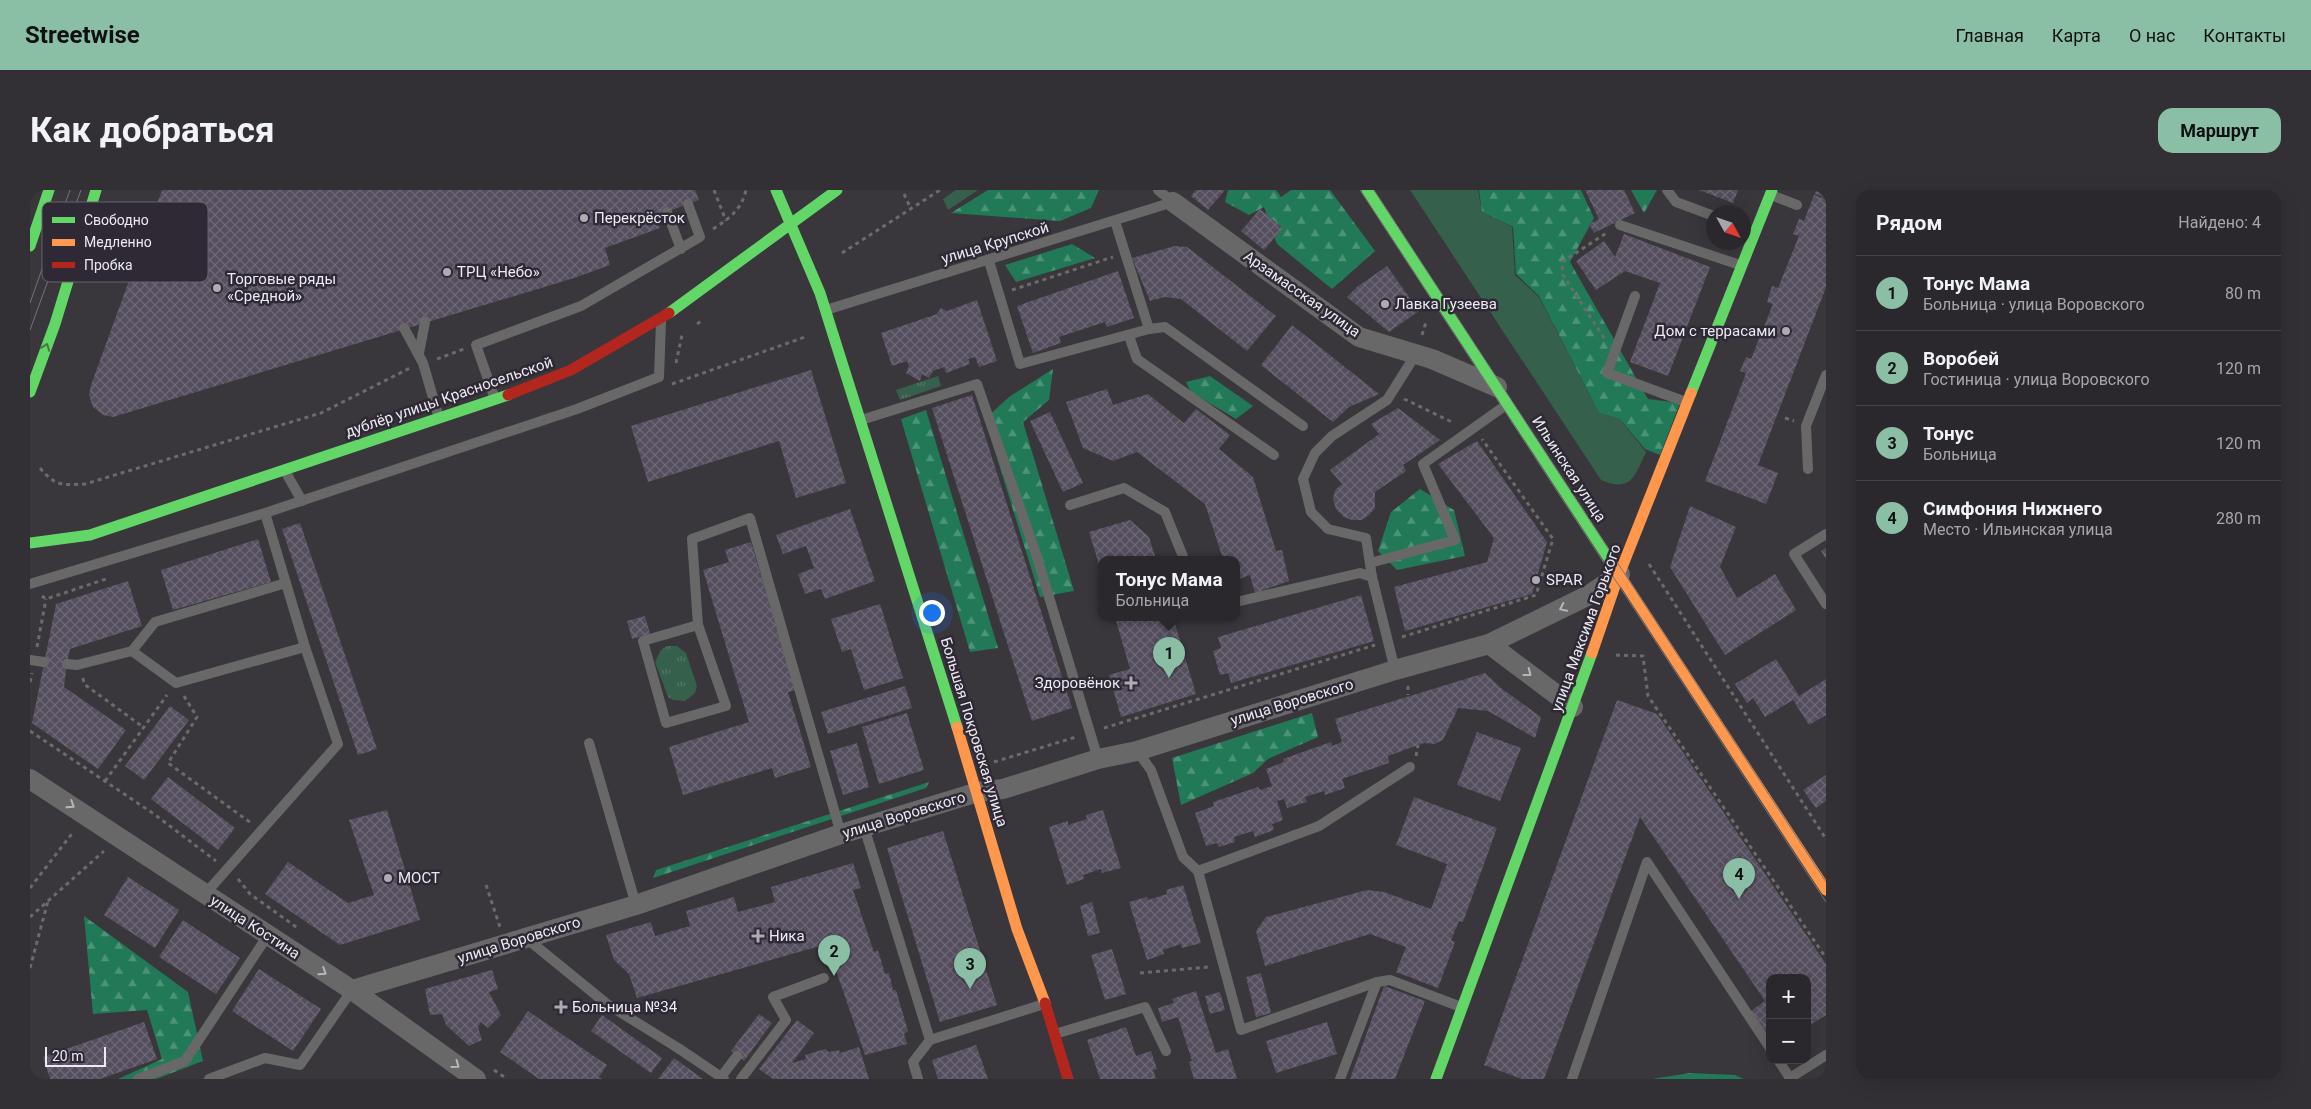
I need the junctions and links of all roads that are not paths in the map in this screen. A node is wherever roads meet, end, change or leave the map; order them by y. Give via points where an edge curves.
1 (49, 190) edge
2 (96, 190) edge
3 (776, 190) edge
4 (821, 190) edge
5 (837, 190) edge
6 (1367, 190) edge
7 (1667, 190) edge
8 (1771, 193) edge
9 (1166, 196) edge
10 (45, 202) edge
11 (92, 202) edge
12 (688, 204) dead end
13 (1797, 205) dead end
14 (42, 211) edge
15 (667, 212) dead end
16 (1706, 213) edge
17 (1115, 221) junction
18 (789, 224) junction
19 (1620, 225) road end
20 (1751, 226) edge
21 (30, 246) edge
22 (680, 249) junction
23 (1744, 250) edge
24 (989, 261) junction
25 (1741, 265) junction
26 (68, 282) edge
27 (1635, 296) dead end
28 (825, 310) junction
29 (661, 319) junction
30 (425, 322) dead end
31 (404, 328) dead end
32 (1149, 330) junction
33 (1129, 336) junction
34 (1416, 354) junction
35 (421, 358) junction
36 (1826, 375) edge
37 (1497, 387) junction
38 (30, 392) edge
39 (496, 400) junction
40 (1687, 403) junction
41 (1508, 404) junction
42 (439, 418) junction
43 (860, 420) junction
44 (1303, 426) dead end
45 (1274, 455) dead end
46 (1808, 469) dead end
47 (285, 470) junction
48 (302, 501) junction
49 (1070, 506) dead end
50 (265, 513) junction
51 (1826, 534) edge
52 (30, 543) edge
53 (1183, 556) edge
54 (1370, 564) junction
55 (1620, 574) junction
56 (1372, 577) junction
57 (286, 583) junction
58 (30, 584) edge
59 (1240, 601) edge
60 (1826, 604) edge
61 (698, 625) junction
62 (1489, 644) junction
63 (305, 647) junction
64 (132, 651) junction
65 (68, 664) dead end
66 (1395, 670) junction
67 (1573, 707) junction
68 (589, 743) dead end
69 (1138, 751) junction
70 (1098, 759) junction
71 (1410, 767) dead end
72 (30, 779) edge
73 (978, 792) junction
74 (864, 827) junction
75 (841, 834) junction
76 (1198, 871) junction
77 (1821, 872) edge
78 (1826, 890) edge
79 (205, 894) junction
80 (636, 905) junction
81 (268, 935) junction
82 (526, 938) junction
83 (824, 978) dead end
84 (1377, 982) junction
85 (352, 990) junction
86 (1045, 1004) junction
87 (1463, 1008) junction
88 (1054, 1034) junction
89 (930, 1040) junction
90 (1766, 1042) edge
91 (1166, 1051) dead end
92 (1826, 1055) edge
93 (737, 1056) dead end
94 (1781, 1064) edge
95 (722, 1078) edge
96 (138, 1079) edge
97 (209, 1079) edge
98 (476, 1079) edge
99 (741, 1079) edge
100 (918, 1079) edge
101 (1068, 1079) edge
102 (1340, 1079) edge
103 (1436, 1079) edge
104 (1572, 1079) edge

1 - 10 main road
11 -> 2 main road
3 - 18 main road, Большая Покровская улица
4 - 18 main road
5 - 18 main road, дублёр улицы Красносельской
6 - 37 main road, Ильинская улица
7 - 16 lane via 1676,202
8 - 13 lane
8 - 20 main road, улица Максима Горького
9 - 17 lane, улица Крупской
9 - 34 street, Арзамасская улица via 1359,337
12 - 22 lane via 700,237
14 - 21 main road
15 - 22 lane
17 - 24 lane, улица Крупской
17 - 32 lane
18 - 28 main road, Большая Покровская улица
18 - 29 main road, дублёр улицы Красносельской
19 - 25 lane
22 - 39 lane via 581,306 476,345
23 - 25 main road, улица Максима Горького
24 - 28 lane, улица Крупской
24 - 33 lane via 1020,364
25 - 40 main road, улица Максима Горького
38 -> 26 main road
27 - 40 lane via 1607,373
28 - 43 main road, Большая Покровская улица
29 - 39 main road, дублёр улицы Красносельской via 571,370
29 - 48 lane via 659,377 577,409
30 - 35 lane
31 - 35 lane
32 - 33 lane
32 - 44 lane via 1165,327
33 - 45 lane via 1137,359
34 - 37 street, Арзамасская улица
34 - 54 lane via 1388,400 1332,436 1314,453 1303,479 1311,512 1328,529 1366,538
35 - 42 lane
36 - 46 lane via 1806,426
37 - 41 main road, Ильинская улица
39 - 42 main road, дублёр улицы Красносельской
40 - 55 main road, улица Максима Горького
41 - 54 lane via 1423,464 1455,540
41 - 55 main road, Ильинская улица
42 - 47 main road, дублёр улицы Красносельской
43 - 70 lane via 977,384 1036,554
43 - 73 main road, Большая Покровская улица
47 - 48 lane
47 - 52 main road, дублёр улицы Красносельской via 90,535
48 - 50 lane
49 - 53 lane via 1124,488 1165,512
50 - 57 lane
50 - 58 lane
51 - 60 lane via 1794,554
54 - 56 lane
55 -> 62 street, улица Воровского via 1589,595
55 - 67 main road, улица Максима Горького
55 - 77 main road, Ильинская улица
56 - 59 lane via 1360,573
56 - 66 lane
57 - 63 lane
57 - 64 lane via 155,622
61 - 61 lane via 726,706 666,723 644,641
61 - 75 lane via 692,539 750,518
62 - 66 street, улица Воровского
62 -> 67 street
63 - 64 lane via 176,683
63 - 79 lane via 338,744
64 - 65 lane via 82,664
66 - 69 street, улица Воровского
67 - 87 main road, улица Максима Горького
68 - 80 lane
69 - 70 street, улица Воровского
69 - 76 lane via 1151,770 1183,857
70 - 73 street, улица Воровского via 1003,789
71 - 76 lane via 1319,826
72 -> 79 street, улица Костина
73 - 74 street, улица Воровского
73 - 86 main road, Большая Покровская улица via 1016,929
74 - 75 street, улица Воровского
74 - 89 lane
75 - 80 street, улица Воровского
76 - 84 lane via 1241,1030
77 - 78 main road, Ильинская улица
79 - 81 street, улица Костина
80 - 82 street, улица Воровского
81 -> 85 street, улица Костина
81 - 96 lane via 185,1061
82 - 85 street, улица Воровского
82 - 95 lane via 607,1004
83 - 99 lane via 773,996 786,1020
84 - 87 lane via 1390,980
84 - 102 lane
85 - 97 lane via 300,1065 266,1058
85 -> 98 street, улица Костина
86 - 88 main road, Большая Покровская улица
86 - 89 lane
87 - 103 main road, улица Максима Горького
88 - 91 lane via 1145,1007
88 - 101 main road, Большая Покровская улица
89 - 100 lane via 914,1062
90 - 104 lane via 1647,862
92 - 94 lane via 1790,1078
93 - 95 lane

